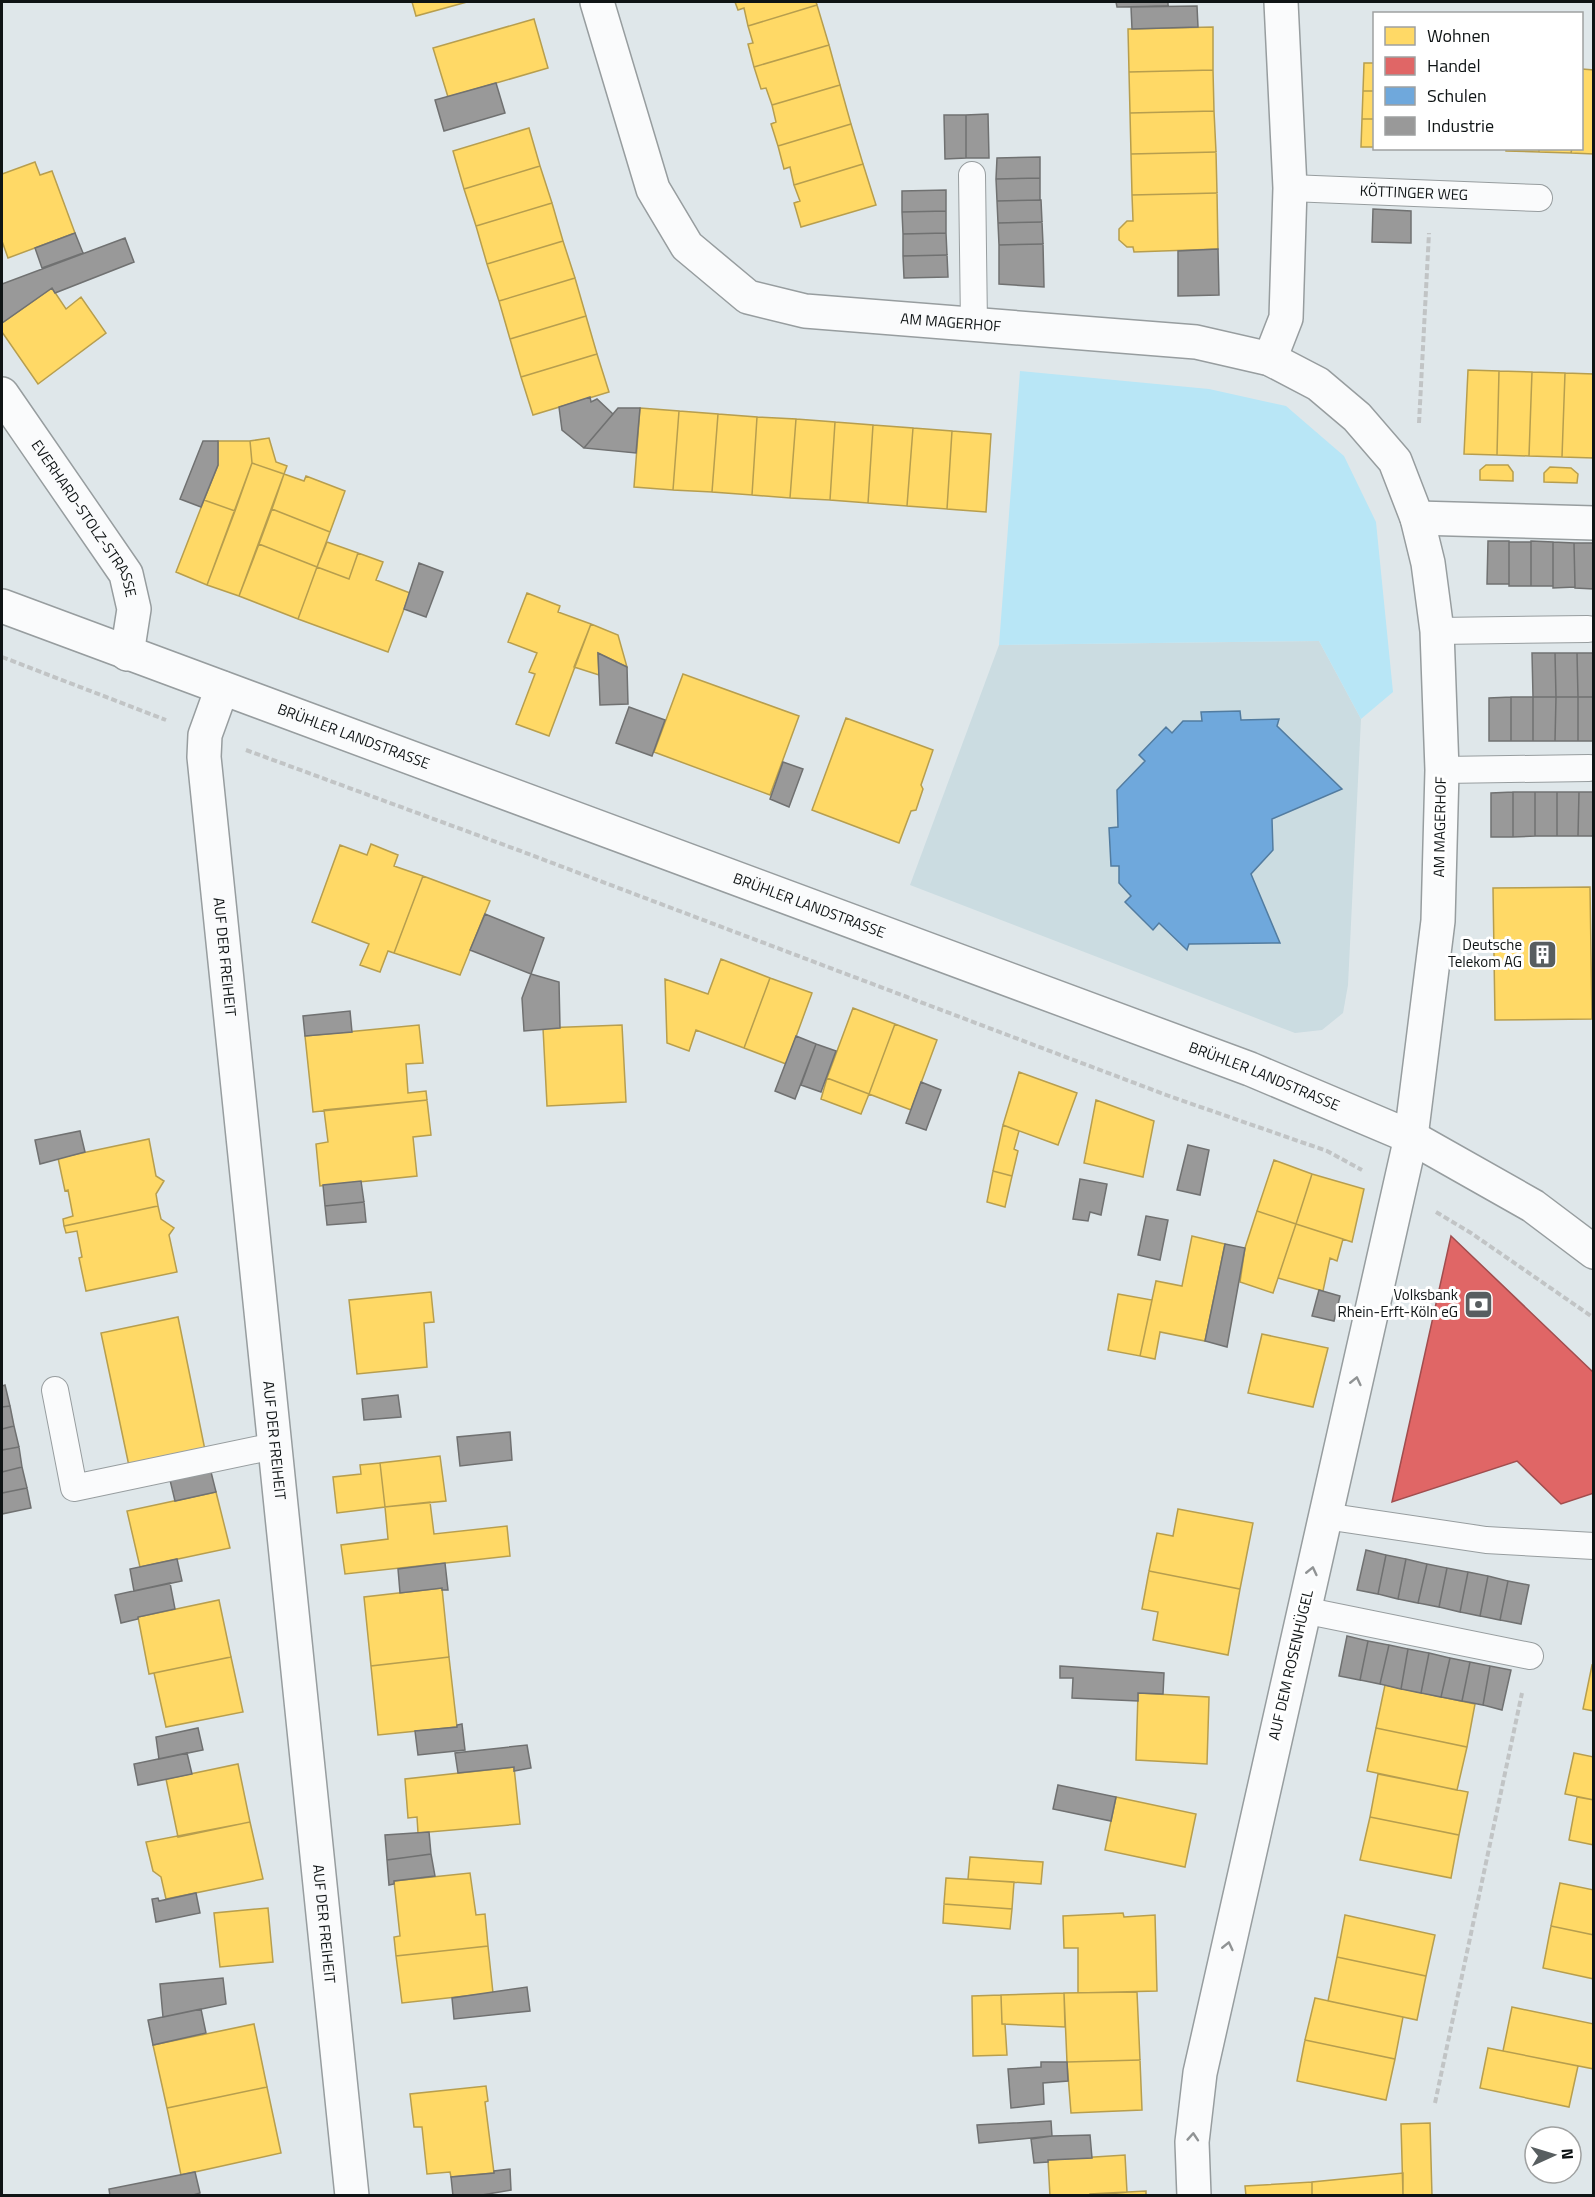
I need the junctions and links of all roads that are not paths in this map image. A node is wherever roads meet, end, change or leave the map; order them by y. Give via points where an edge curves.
1 (597, 2) edge
2 (1281, 2) edge
3 (972, 175) dead end
4 (1290, 188) junction
5 (1539, 198) dead end
6 (974, 325) junction
7 (1270, 359) junction
8 (2, 394) edge
9 (1417, 518) junction
10 (1593, 523) edge
11 (2, 606) edge
12 (1588, 629) dead end
13 (1437, 631) junction
14 (127, 654) junction
15 (222, 688) junction
16 (1589, 768) dead end
17 (1442, 770) junction
18 (1411, 1137) junction
19 (1593, 1252) edge
20 (54, 1390) dead end
21 (274, 1446) junction
22 (1325, 1516) junction
23 (1593, 1546) edge
24 (1303, 1610) junction
25 (1530, 1656) road end
26 (350, 2195) edge
27 (1194, 2196) edge

1 - 6 street, AM MAGERHOF via 653,189 687,246 748,297 805,311
2 - 4 street
3 - 6 lane
4 - 5 lane, KÖTTINGER WEG
4 - 7 street via 1286,318
6 - 7 street, AM MAGERHOF via 1196,342
7 - 9 street, AM MAGERHOF via 1318,384 1357,417 1395,461
8 - 14 street, EVERHARD-STOLZ-STRASSE via 126,574 134,609
9 - 10 street
9 - 13 street, AM MAGERHOF
11 - 14 street, BRÜHLER LANDSTRASSE
12 - 13 lane
13 - 17 street, AM MAGERHOF
14 - 15 street, BRÜHLER LANDSTRASSE
15 - 18 street, BRÜHLER LANDSTRASSE via 1234,1063
15 - 21 street, AUF DER FREIHEIT via 205,735 204,757
16 - 17 lane
17 - 18 street, AM MAGERHOF via 1438,921
18 - 19 street, BRÜHLER LANDSTRASSE via 1533,1206
22 -> 18 street, AUF DEM ROSENHÜGEL
20 - 21 lane via 75,1488
21 - 26 street, AUF DER FREIHEIT
22 - 23 lane via 1486,1540
24 -> 22 street, AUF DEM ROSENHÜGEL
24 - 25 lane
27 -> 24 street, AUF DEM ROSENHÜGEL via 1192,2142 1200,2073

